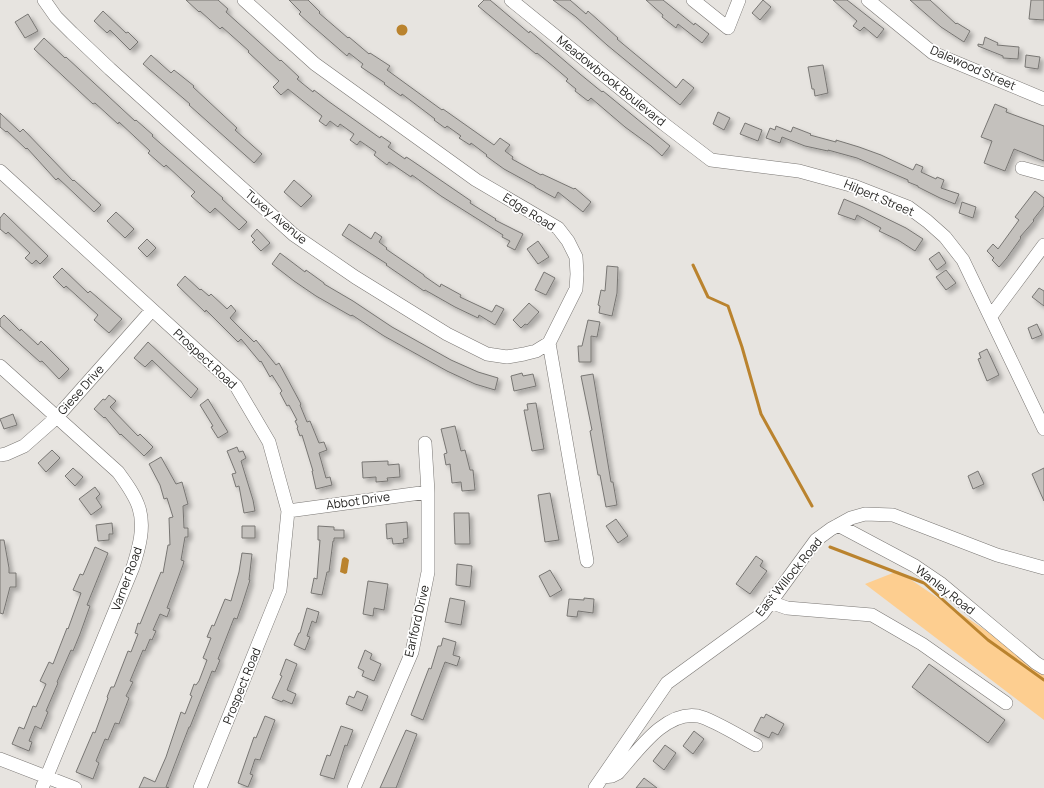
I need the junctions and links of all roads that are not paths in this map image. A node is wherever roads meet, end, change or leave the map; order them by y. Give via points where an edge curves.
1 (44, 0) edge
2 (244, 0) edge
3 (511, 0) edge
4 (693, 0) edge
5 (739, 0) edge
6 (868, 0) edge
7 (1044, 99) edge
8 (711, 160) joint
9 (1022, 168) dead end
10 (0, 171) edge
11 (1044, 174) edge
12 (1044, 245) edge
13 (152, 310) junction
14 (991, 316) junction
15 (549, 343) junction
16 (0, 366) edge
17 (57, 417) junction
18 (1044, 429) edge
19 (425, 443) dead end
20 (0, 455) edge
21 (428, 492) junction
22 (288, 511) junction
23 (838, 525) junction
24 (587, 561) dead end
25 (1044, 568) edge
26 (770, 602) junction
27 (1044, 668) edge
28 (1006, 703) dead end
29 (756, 745) dead end
30 (0, 759) edge
31 (603, 777) junction
32 (44, 782) edge
33 (75, 788) edge
34 (200, 788) edge
35 (354, 788) edge
36 (595, 788) edge

1 - 15 street, Tuxey Avenue via 72,34 294,235 355,277 447,334 487,354 508,357 536,351
2 - 15 street, Edge Road via 315,64 476,180 558,228 576,257 576,289
3 - 8 street, Meadowbrook Boulevard
4 - 5 street via 728,28
6 - 7 street, Dalewood Street via 933,53
8 - 14 street, Hilpert Street via 799,170 854,186 908,207 945,237 964,260
9 - 11 street
10 - 13 street, Prospect Road
12 - 14 street
13 - 17 street, Giese Drive
13 - 22 street, Prospect Road via 236,386 269,442
14 - 18 street, Hilpert Street
15 - 24 street
16 - 17 street, Varner Road
17 - 20 street, Giese Drive via 24,446
17 - 32 street, Varner Road via 118,472 130,488 139,508 141,526 140,547 133,567
19 - 21 street, Earlford Drive
21 - 22 street, Abbot Drive
21 - 35 street, Earlford Drive via 428,572 412,652
22 - 34 street, Prospect Road via 280,590
23 - 25 street, East Willock Road via 865,514 893,516 997,555
23 - 26 street, East Willock Road via 816,540
23 - 27 street, Wanley Road via 940,583
26 - 28 street via 787,608 872,615 922,644
26 - 31 street, East Willock Road via 762,614 667,683
29 - 31 street via 698,716 684,716 660,726 618,773
30 - 32 street
31 - 36 street, East Willock Road
32 - 33 street

